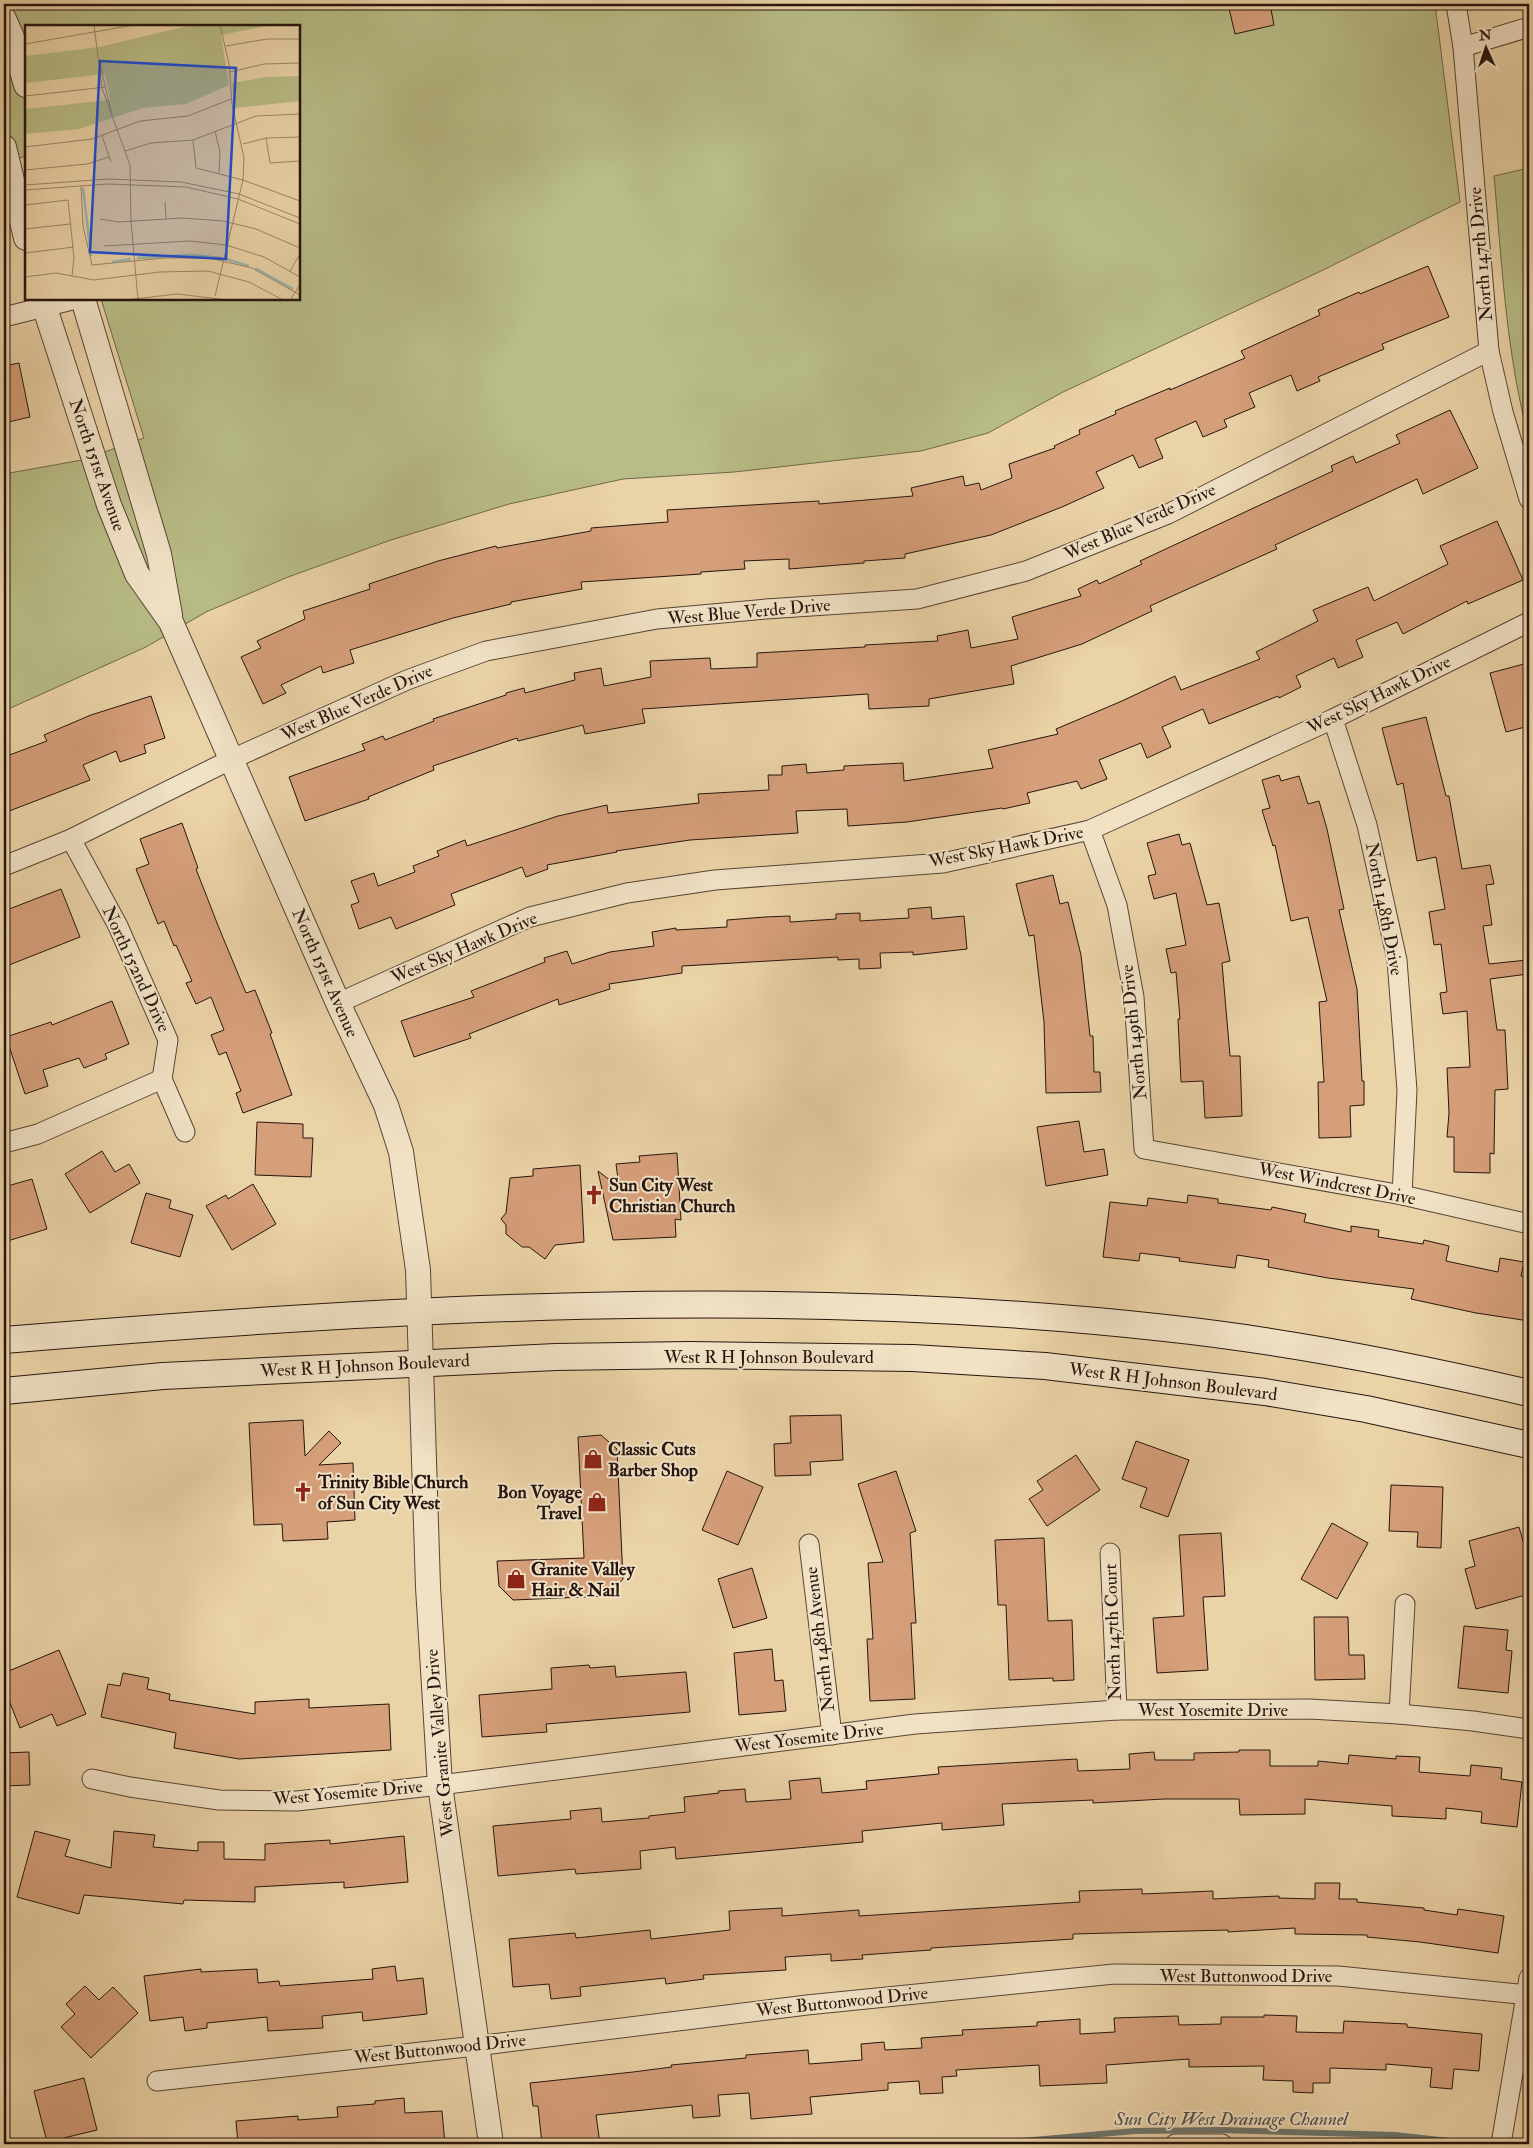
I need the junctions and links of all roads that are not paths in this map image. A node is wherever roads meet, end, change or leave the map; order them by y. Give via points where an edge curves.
1 (1456, 4) edge
2 (4, 19) edge
3 (1529, 27) edge
4 (1463, 46) junction
5 (25, 82) edge
6 (4, 147) edge
7 (25, 234) edge
8 (68, 300) edge
9 (83, 300) edge
10 (43, 303) edge
11 (4, 317) edge
12 (1489, 351) junction
13 (1529, 499) edge
14 (171, 622) junction
15 (1529, 622) edge
16 (1333, 719) junction
17 (230, 760) junction
18 (1090, 830) junction
19 (71, 839) junction
20 (4, 866) edge
21 (338, 1003) junction
22 (162, 1079) junction
23 (184, 1132) dead end
24 (4, 1143) edge
25 (1144, 1148) joint
26 (1402, 1195) junction
27 (1529, 1224) edge
28 (419, 1311) junction
29 (4, 1340) edge
30 (420, 1351) junction
31 (4, 1390) edge
32 (1529, 1393) edge
33 (1529, 1445) edge
34 (809, 1544) dead end
35 (1110, 1553) dead end
36 (1405, 1604) dead end
37 (1117, 1710) junction
38 (1399, 1714) junction
39 (1529, 1729) edge
40 (832, 1735) junction
41 (92, 1779) dead end
42 (440, 1785) junction
43 (1528, 1989) edge
44 (476, 2046) junction
45 (157, 2080) dead end
46 (491, 2144) edge
47 (1175, 2144) edge
48 (1222, 2144) edge
49 (1501, 2144) edge

1 - 4 street, North 147th Drive
2 - 5 street
3 - 4 street
4 - 12 street, North 147th Drive
6 - 7 street
8 - 10 street
9 - 14 street, North 151st Avenue via 159,554
10 - 11 street
10 - 14 street, North 151st Avenue via 109,505 137,574
12 - 13 street, North 147th Drive
12 - 17 street, West Blue Verde Drive via 1168,514 1026,571 917,599 657,619 486,650 407,680
14 - 17 street, North 151st Avenue
15 - 16 street, West Sky Hawk Drive
16 - 18 street, West Sky Hawk Drive
16 - 26 street, North 148th Drive via 1367,825 1397,960 1407,1090
17 - 19 street, West Blue Verde Drive
17 - 21 street, North 151st Avenue
18 - 21 street, West Sky Hawk Drive via 943,863 716,880 627,893 530,917
18 - 25 street, North 149th Drive via 1117,906 1134,997
19 - 20 street, West Blue Verde Drive
19 - 22 street, North 152nd Drive via 118,926 168,1040
21 - 28 street, North 151st Avenue via 386,1105 400,1152 418,1270
22 - 23 street
22 - 24 street via 38,1134
25 - 26 street, West Windcrest Drive
26 - 27 street, West Windcrest Drive
28 - 29 main road
28 - 30 street, North 151st Avenue
28 - 32 main road via 566,1305 782,1304 978,1312 1167,1328 1258,1340 1429,1370
30 - 31 main road, West R H Johnson Boulevard
30 - 33 main road, West R H Johnson Boulevard via 556,1357 913,1358 1045,1366 1265,1392 1376,1411
30 - 42 street, West Granite Valley Drive via 428,1587
34 - 40 street, North 148th Avenue
35 - 37 street, North 147th Court
36 - 38 street
37 - 38 street, West Yosemite Drive via 1309,1709
37 - 40 street, West Yosemite Drive via 915,1724
38 - 39 street, West Yosemite Drive
40 - 42 street, West Yosemite Drive
41 - 42 street, West Yosemite Drive via 219,1800 297,1801
42 - 44 street, West Granite Valley Drive
43 - 44 street, West Buttonwood Drive via 1338,1976 1114,1974 807,2005
43 - 49 street
44 - 45 street, West Buttonwood Drive
44 - 46 street, West Granite Valley Drive
47 - 48 street

